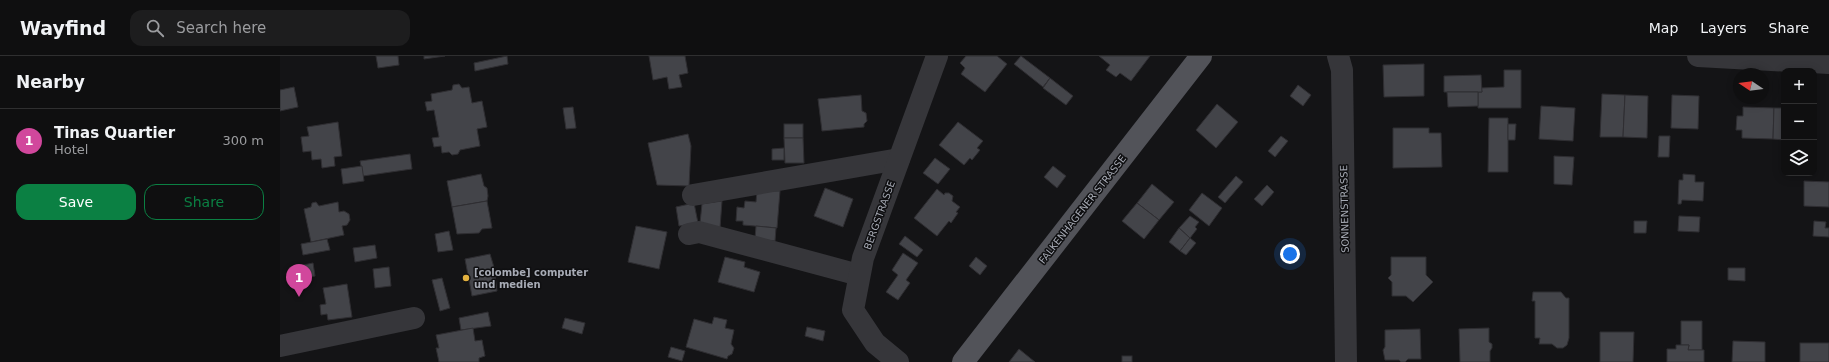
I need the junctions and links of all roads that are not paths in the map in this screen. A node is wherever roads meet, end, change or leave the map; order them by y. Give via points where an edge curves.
1 (937, 56) edge
2 (1201, 56) edge
3 (1338, 56) edge
4 (1698, 56) edge
5 (1829, 63) edge
6 (899, 159) junction
7 (692, 195) dead end
8 (689, 234) dead end
9 (859, 274) junction
10 (280, 346) edge
11 (280, 358) edge
12 (898, 362) edge
13 (963, 362) edge
14 (1346, 362) edge

1 - 6 street, BERGSTRASSE
2 - 13 main road, FALKENHAGENER STRASSE
3 - 14 street, SONNENSTRASSE via 1342,70
4 - 5 street
6 - 7 street
6 - 9 street, BERGSTRASSE
8 - 9 street via 699,232
9 - 12 street, BERGSTRASSE via 853,310 875,343
10 - 11 street via 411,325

